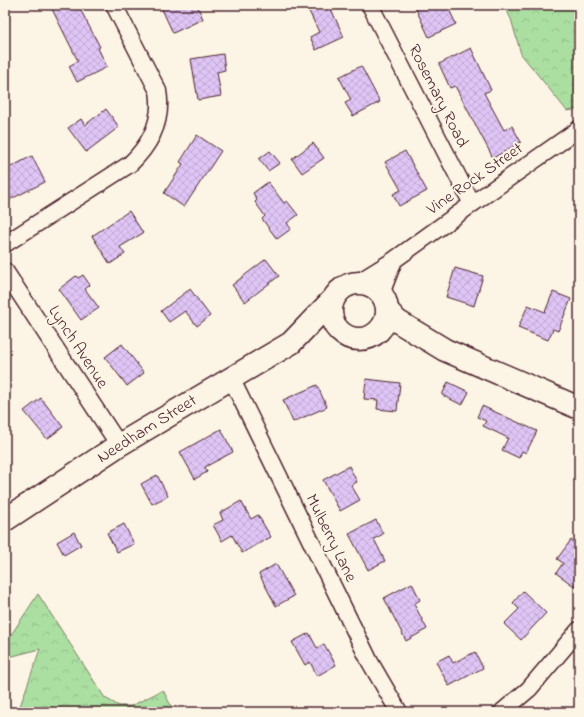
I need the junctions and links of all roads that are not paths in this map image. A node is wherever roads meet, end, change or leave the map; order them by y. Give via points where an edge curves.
1 (114, 5) edge
2 (370, 5) edge
3 (579, 129) edge
4 (472, 204) junction
5 (5, 244) edge
6 (394, 260) junction
7 (5, 271) edge
8 (357, 283) junction
9 (334, 298) junction
10 (384, 302) junction
11 (342, 334) junction
12 (370, 337) junction
13 (291, 343) junction
14 (445, 350) junction
15 (231, 378) junction
16 (579, 408) edge
17 (119, 445) junction
18 (5, 520) edge
19 (579, 630) edge
20 (399, 712) edge
21 (502, 712) edge

1 - 5 street via 158,91 159,114 153,135 147,146 130,164
2 - 4 street, Rosemary Road
3 - 4 street, Vine Rock Street
4 - 6 street, Vine Rock Street
6 - 8 street, Vine Rock Street
6 - 10 street
7 - 17 street, Lynch Avenue
8 - 9 main road via 348,285
8 - 10 main road via 375,288
9 - 11 main road via 330,313 336,328
9 - 13 main road, Needham Street
10 - 12 main road via 383,326
10 - 14 main road via 398,321
11 - 12 main road via 356,340
11 - 13 main road, Needham Street
12 - 14 main road via 414,341
13 - 15 main road, Needham Street
14 - 16 main road
15 - 17 main road, Needham Street
15 - 20 street, Mulberry Lane via 370,662
17 - 18 main road, Needham Street
19 - 21 street via 529,689

